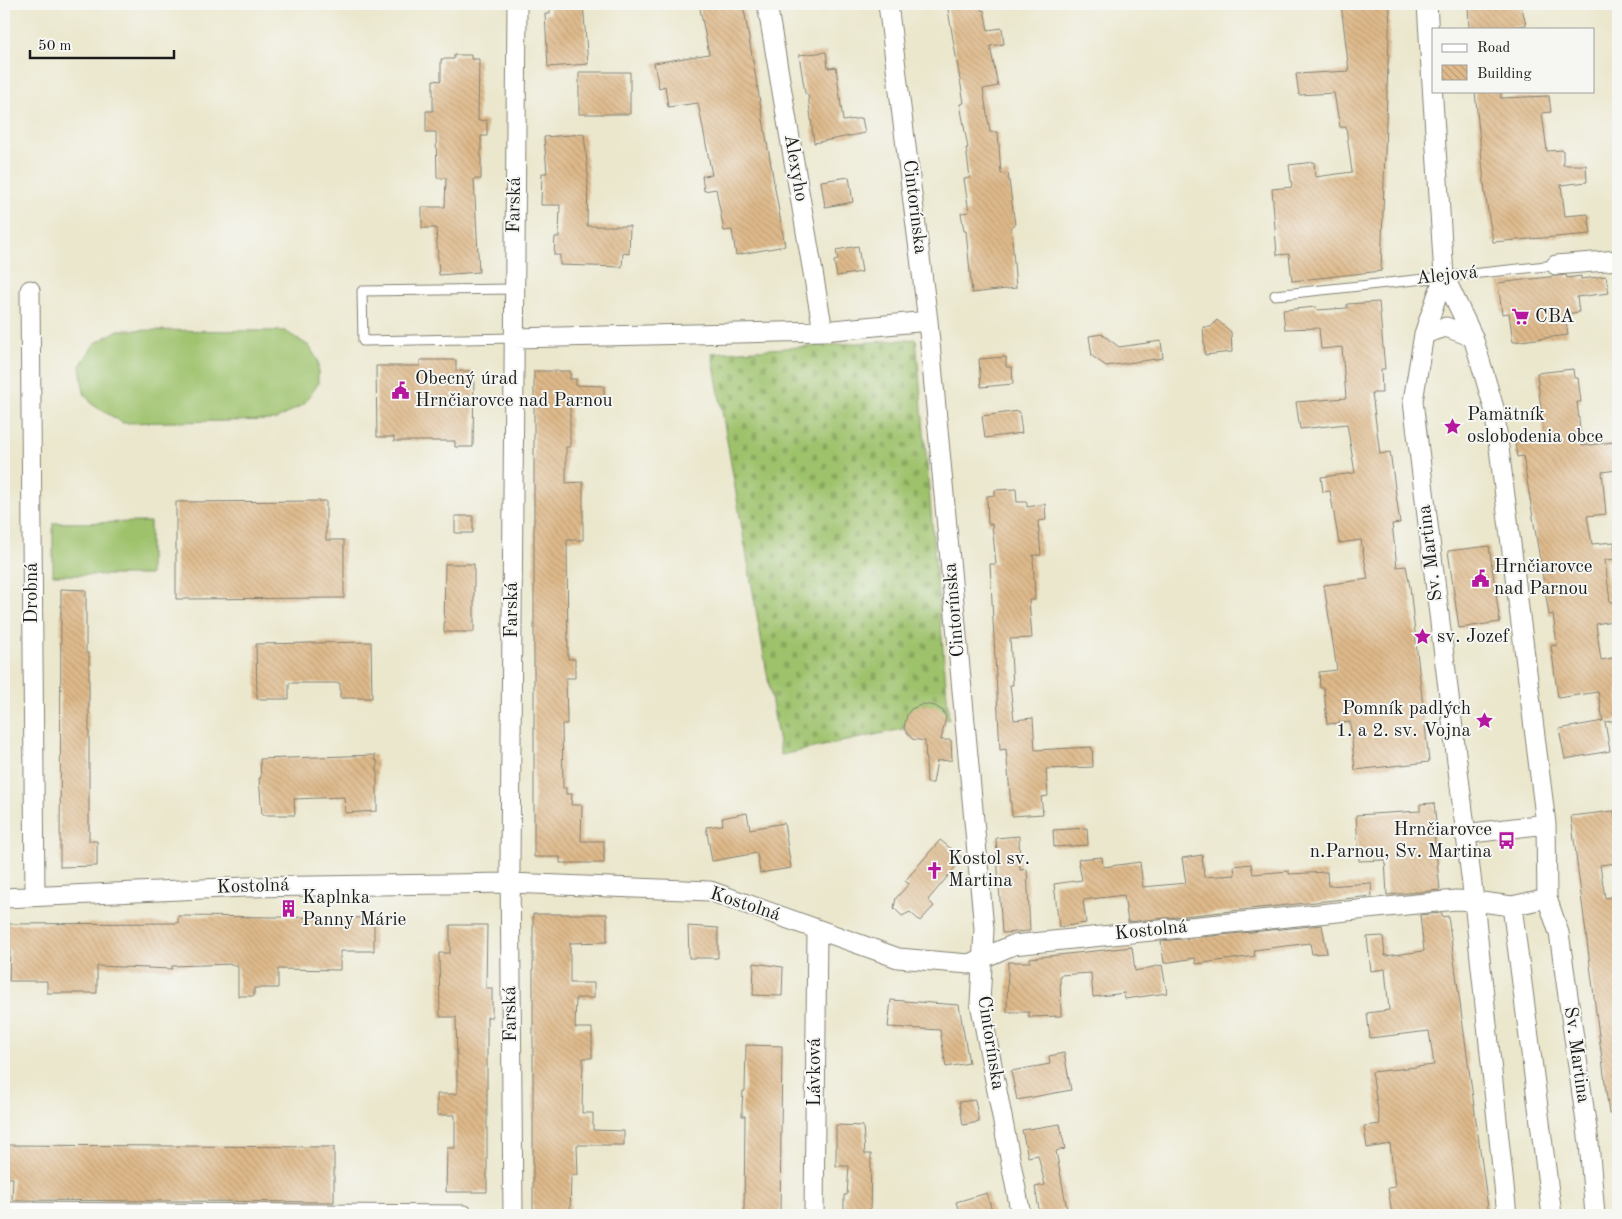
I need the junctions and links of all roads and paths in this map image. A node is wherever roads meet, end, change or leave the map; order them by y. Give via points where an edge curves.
1 (517, 4) edge
2 (767, 4) edge
3 (888, 4) edge
4 (1427, 4) edge
5 (1432, 84) edge
6 (1432, 92) edge
7 (1618, 260) edge
8 (1556, 265) joint
9 (1444, 276) junction
10 (514, 289) junction
11 (30, 290) dead end
12 (1275, 295) dead end
13 (928, 321) junction
14 (823, 331) junction
15 (1424, 334) junction
16 (1473, 337) junction
17 (514, 338) junction
18 (1546, 824) junction
19 (1464, 834) junction
20 (510, 883) junction
21 (35, 896) junction
22 (4, 898) edge
23 (1547, 898) junction
24 (1474, 901) junction
25 (1512, 906) junction
26 (816, 929) junction
27 (983, 957) junction
28 (4, 1212) edge
29 (464, 1215) edge
30 (513, 1215) edge
31 (814, 1215) edge
32 (1021, 1215) edge
33 (1507, 1215) edge
34 (1552, 1215) edge
35 (1595, 1215) edge

1 - 10 street, Farská
2 - 14 street, Alexyho
3 - 13 street, Cintorínska
4 - 5 street, Sv. Martina
6 - 9 street, Sv. Martina
7 - 8 street, Alejová
8 - 9 lane, Alejová
9 - 12 lane, Alejová
9 - 15 street, Sv. Martina
9 - 16 street, Sv. Martina
10 - 17 street, Farská
10 - 17 lane via 362,291 363,341
11 - 21 street, Drobná
13 - 14 street
13 - 27 street, Cintorínska via 984,929
14 - 17 street
15 - 16 street via 1446,327
15 - 19 street, Sv. Martina via 1413,401
16 - 18 street, Sv. Martina via 1494,408
17 - 20 street, Farská
18 - 19 street
18 - 23 street, Sv. Martina
19 - 24 street, Sv. Martina
20 - 21 street, Kostolná via 246,887
20 - 26 street, Kostolná via 710,891
20 - 30 street, Farská
21 - 22 street, Kostolná
23 - 25 street
23 - 35 street, Sv. Martina via 1559,932 1589,1143
24 - 25 street
24 - 27 street, Kostolná via 1446,901 1013,945
24 - 33 street, Sv. Martina
25 - 34 street
26 - 27 street, Kostolná via 898,958 969,964
26 - 31 street, Lávková
27 - 32 street, Cintorínska via 980,1003
28 - 29 street

